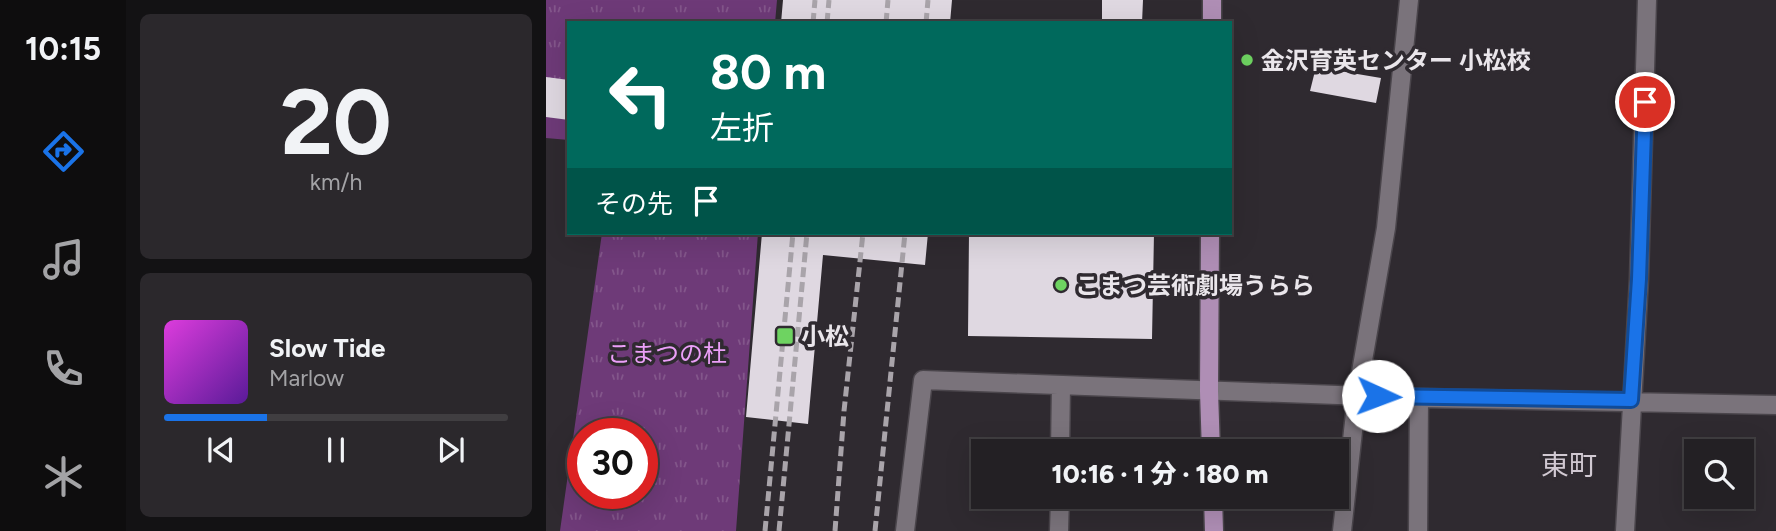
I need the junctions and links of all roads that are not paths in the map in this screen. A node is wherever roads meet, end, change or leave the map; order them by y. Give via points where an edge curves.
1 (1212, 0) edge
2 (1409, 0) edge
3 (1647, 0) edge
4 (1212, 21) edge
5 (1210, 235) edge
6 (1061, 385) junction
7 (1209, 391) junction
8 (1357, 396) junction
9 (1419, 398) junction
10 (1631, 400) junction
11 (1776, 405) edge
12 (1060, 439) edge
13 (1211, 439) edge
14 (1060, 509) edge
15 (1213, 509) edge
16 (905, 531) edge
17 (1059, 531) edge
18 (1214, 531) edge
19 (1342, 531) edge
20 (1418, 531) edge
21 (1625, 531) edge

1 - 4 main road
2 - 8 street via 1386,228
3 - 10 street
5 - 7 main road
6 - 7 street
6 - 12 street
6 - 16 street via 923,380
7 - 8 street
7 - 13 main road
8 - 9 street
8 - 19 street
9 - 10 street
9 - 20 street
10 - 11 street
10 - 21 street
14 - 17 street
15 - 18 main road

